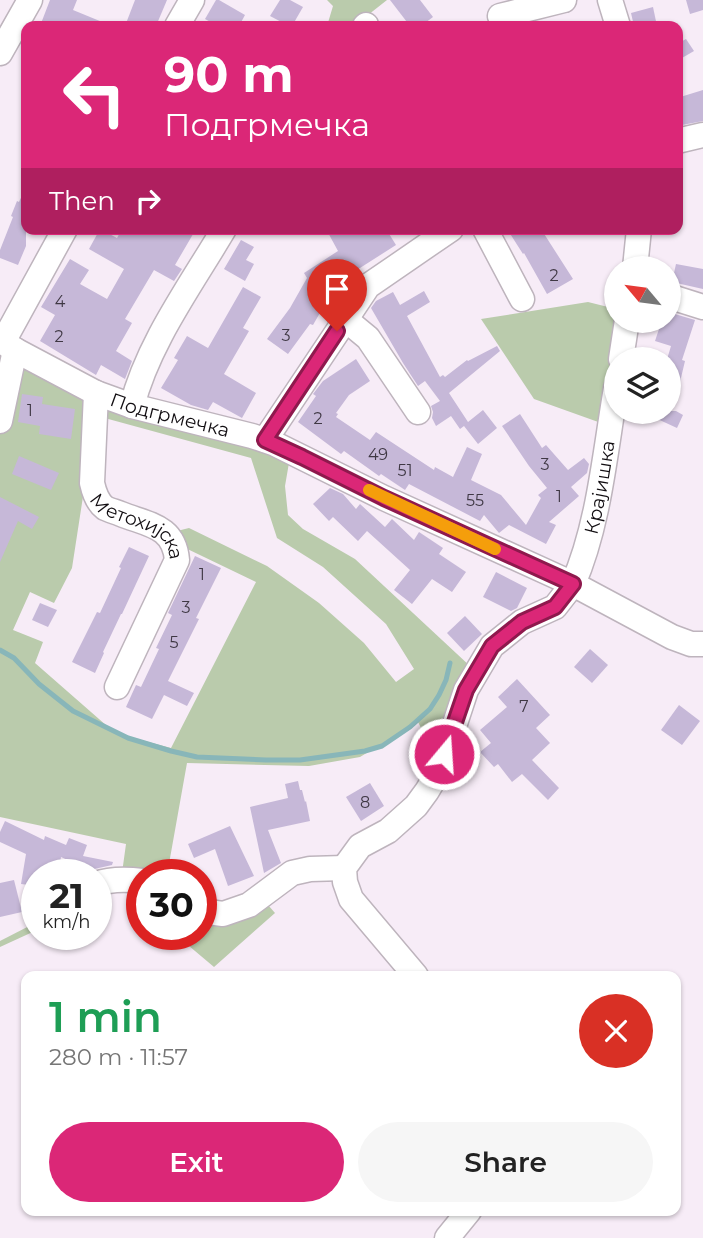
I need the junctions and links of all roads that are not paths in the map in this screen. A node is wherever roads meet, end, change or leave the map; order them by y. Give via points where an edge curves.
1 (30, 0) edge
2 (192, 0) edge
3 (564, 0) edge
4 (610, 0) edge
5 (500, 16) dead end
6 (180, 21) edge
7 (616, 21) edge
8 (0, 53) edge
9 (703, 135) edge
10 (683, 140) edge
11 (62, 235) edge
12 (220, 235) edge
13 (442, 235) edge
14 (488, 235) edge
15 (638, 235) edge
16 (636, 256) edge
17 (522, 299) dead end
18 (681, 300) edge
19 (703, 307) edge
20 (345, 319) junction
21 (6, 344) edge
22 (96, 393) junction
23 (132, 406) junction
24 (418, 412) dead end
25 (0, 421) edge
26 (610, 424) edge
27 (265, 440) junction
28 (573, 584) junction
29 (703, 644) edge
30 (117, 687) dead end
31 (344, 868) junction
32 (217, 913) edge
33 (412, 971) edge
34 (464, 1216) edge
35 (447, 1238) edge

1 - 8 street
2 - 6 street
3 - 5 street
4 - 7 street
9 - 10 street
11 - 21 street
12 - 23 street via 145,366
13 - 20 street via 368,286
14 - 17 street
15 - 16 street
18 - 19 street
20 - 24 street via 368,338
20 - 27 street
21 - 22 street, Подгрмечка
21 - 25 street
22 - 23 street, Подгрмечка
22 - 30 street, Метохијска via 95,496 104,507 163,530 176,547 177,561
23 - 27 street, Подгрмечка
26 - 28 street, Крајишка via 596,505
27 - 28 street, Подгрмечка
28 - 29 street, Подгрмечка via 672,637
28 - 31 street via 555,607 522,622 492,646 466,690 440,769 427,792 388,831 360,846
31 - 32 street via 292,873 249,905
31 - 33 street via 351,899
34 - 35 street

